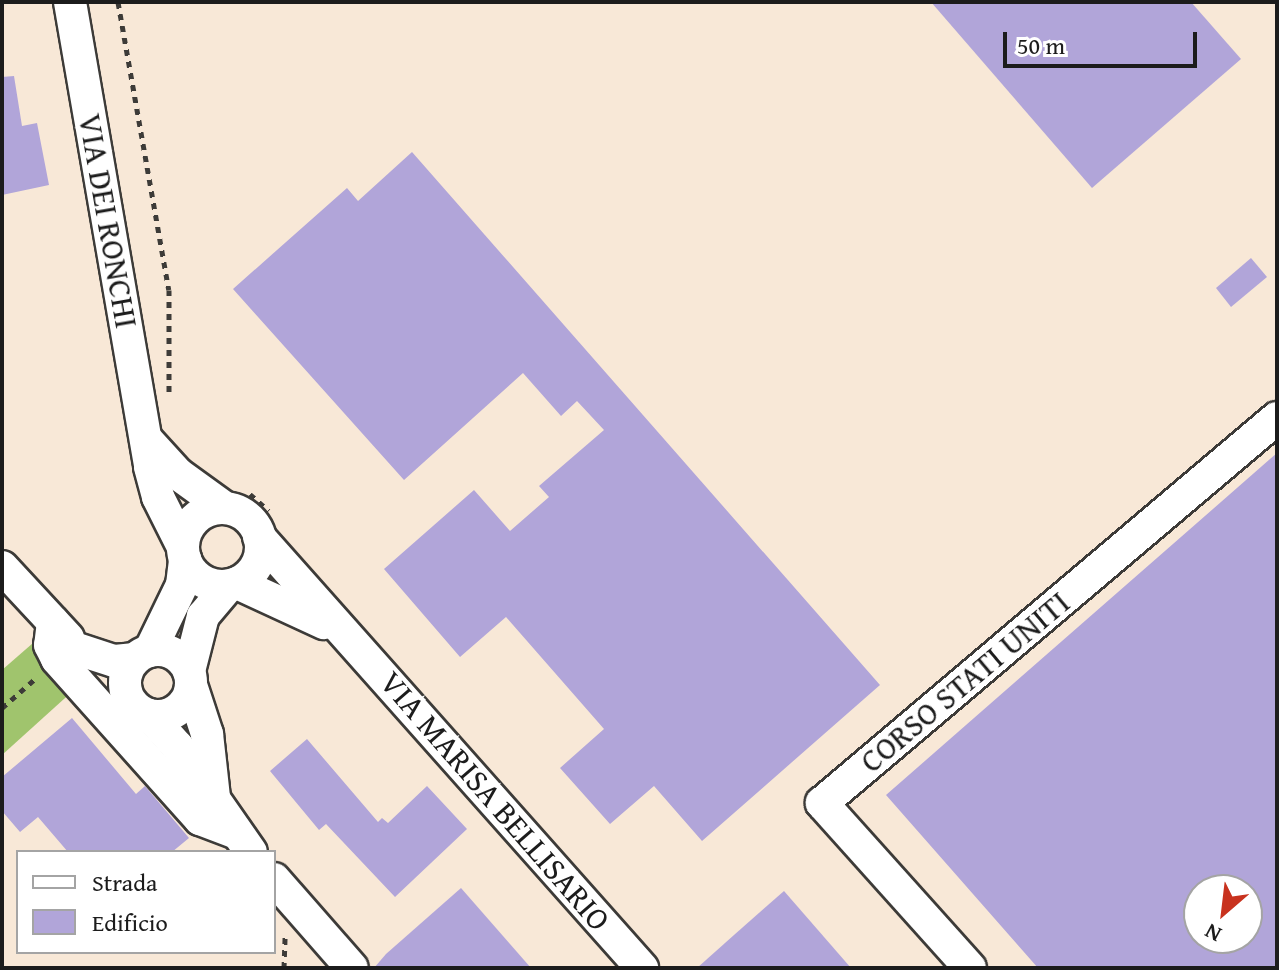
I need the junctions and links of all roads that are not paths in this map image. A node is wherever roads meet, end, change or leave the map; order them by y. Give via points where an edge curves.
1 (70, 2) edge
2 (1277, 418) edge
3 (147, 440) junction
4 (234, 500) junction
5 (267, 529) junction
6 (184, 552) junction
7 (2, 567) edge
8 (233, 584) junction
9 (348, 635) junction
10 (67, 654) junction
11 (142, 655) junction
12 (190, 678) junction
13 (137, 704) junction
14 (214, 797) junction
15 (243, 842) edge
16 (276, 881) edge
17 (352, 968) edge
18 (642, 968) edge
19 (970, 968) edge

1 - 3 street, VIA DEI RONCHI
2 - 19 street, CORSO STATI UNITI via 822,803
3 - 4 street via 178,474
3 - 6 street, VIA DEI RONCHI via 158,497
4 - 5 street via 247,517
4 - 6 street via 196,518
5 - 8 street via 254,569
5 - 9 street, VIA MARISA BELLISARIO
6 - 8 street, VIA DEI RONCHI via 198,577
6 - 11 street via 182,585
7 - 10 street via 53,622
8 - 9 street, VIA MARISA BELLISARIO
8 - 12 street via 203,616
9 - 18 street, VIA MARISA BELLISARIO
10 - 11 street via 115,661
10 - 13 street
10 - 15 street via 200,819
11 - 12 street via 177,656
11 - 13 street via 127,672
12 - 13 street via 177,710
12 - 14 street via 207,734
13 - 14 street
14 - 15 street
16 - 17 street

